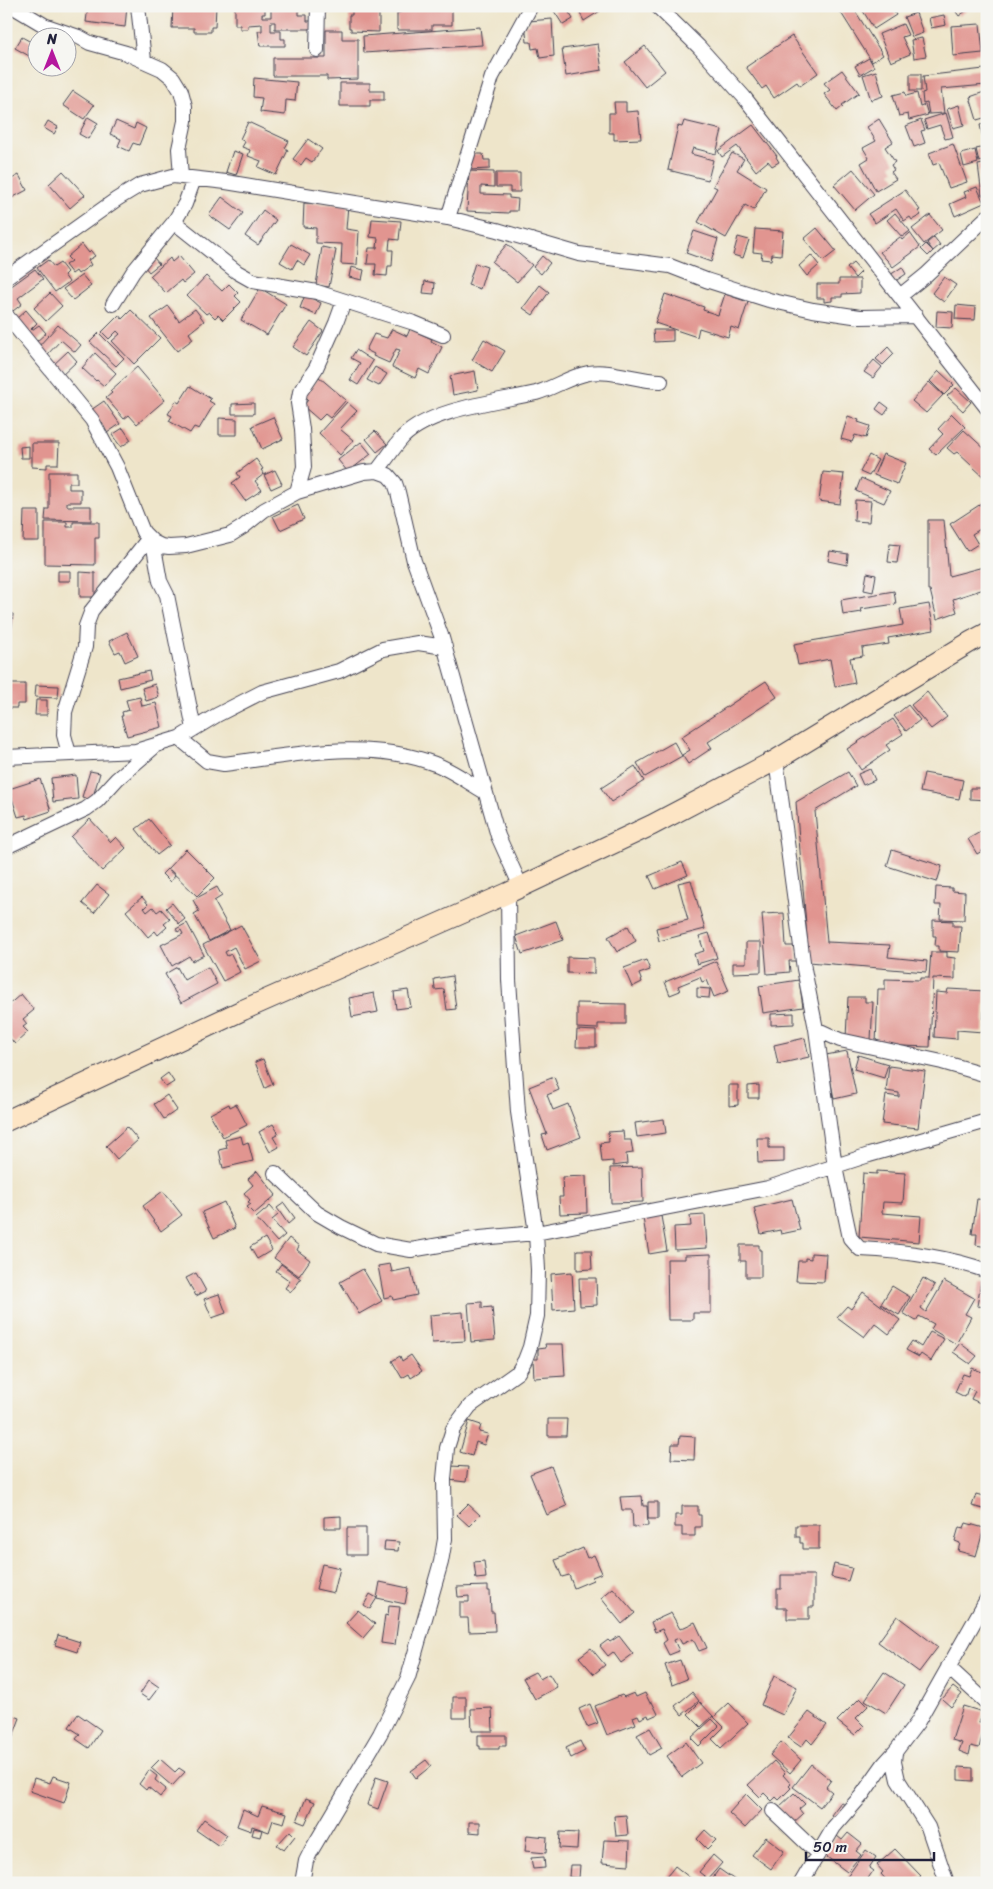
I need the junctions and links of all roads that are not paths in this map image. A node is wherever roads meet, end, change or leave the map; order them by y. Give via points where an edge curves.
1 (12, 6) edge
2 (138, 6) edge
3 (318, 6) edge
4 (531, 6) edge
5 (657, 6) edge
6 (317, 50) dead end
7 (144, 60) junction
8 (187, 178) junction
9 (987, 217) edge
10 (448, 218) junction
11 (174, 222) junction
12 (6, 278) edge
13 (900, 296) junction
14 (344, 301) junction
15 (113, 304) dead end
16 (6, 315) edge
17 (916, 316) junction
18 (443, 335) dead end
19 (661, 380) dead end
20 (987, 408) edge
21 (377, 470) junction
22 (297, 492) junction
23 (151, 540) junction
24 (987, 633) edge
25 (444, 648) junction
26 (194, 729) junction
27 (180, 738) junction
28 (153, 747) junction
29 (69, 754) junction
30 (6, 758) edge
31 (776, 760) junction
32 (485, 792) junction
33 (6, 847) edge
34 (515, 890) junction
35 (816, 1029) junction
36 (987, 1075) edge
37 (6, 1121) edge
38 (987, 1121) edge
39 (835, 1167) junction
40 (275, 1173) dead end
41 (536, 1232) junction
42 (987, 1271) edge
43 (987, 1599) edge
44 (948, 1666) junction
45 (987, 1703) edge
46 (896, 1752) junction
47 (773, 1811) dead end
48 (817, 1853) junction
49 (302, 1883) edge
50 (801, 1883) edge
51 (947, 1883) edge

1 - 7 street via 44,25
2 - 7 street
3 - 6 street
4 - 10 street via 492,77
5 - 13 street via 744,97
7 - 8 street via 162,69 182,90 185,121 179,149
8 - 10 street
8 - 11 street via 185,204
8 - 12 street via 173,176 140,185
9 - 13 street
10 - 17 street via 579,254 670,266 769,300 813,310 860,317
11 - 14 street via 253,281 317,292
11 - 15 street via 133,272
13 - 17 street
14 - 18 street
14 - 22 street via 316,368 300,392 298,403 304,467
16 - 23 street via 92,420 117,467 143,532
17 - 20 street
19 - 21 street via 589,373 536,393 446,413 428,420 404,436
21 - 22 street
21 - 25 street via 395,483 414,561
22 - 23 street via 264,510 230,535 186,546 169,547
23 - 26 street via 160,581 167,595
23 - 29 street via 92,610 86,626 85,647 65,712 64,735
24 - 31 main road
25 - 26 street via 418,643 383,649 339,670 262,692
25 - 32 street
26 - 27 street
27 - 28 street
27 - 32 street via 207,761 224,764 346,749 398,753 437,764
28 - 29 street via 136,751
28 - 33 street via 92,805
29 - 30 street
31 - 34 main road via 652,825
31 - 35 street via 804,969
32 - 34 street
34 - 37 main road via 243,1010
34 - 41 street via 509,980 518,1112
35 - 36 street via 840,1040
35 - 39 street
38 - 39 street
39 - 41 street via 768,1188
39 - 42 street via 850,1238 860,1249 963,1262
40 - 41 street via 317,1213 376,1244 411,1250
41 - 49 street via 537,1316 525,1360 518,1372 470,1406 453,1429 447,1448 441,1562 408,1678 380,1734 311,1851
43 - 44 street
44 - 45 street
44 - 46 street
46 - 48 street via 834,1827
46 - 51 street via 894,1762 898,1780 928,1827
47 - 48 street
48 - 50 street

